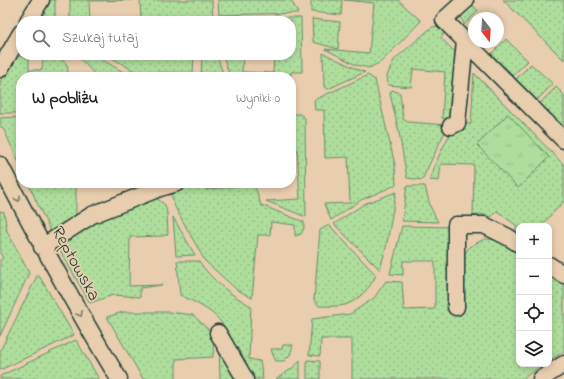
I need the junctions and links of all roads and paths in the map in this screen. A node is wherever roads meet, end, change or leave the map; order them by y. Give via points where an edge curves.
1 (41, 0) edge
2 (465, 1) edge
3 (31, 16) edge
4 (465, 41) junction
5 (16, 42) edge
6 (0, 69) edge
7 (452, 126) dead end
8 (564, 140) edge
9 (0, 165) edge
10 (160, 188) edge
11 (516, 242) edge
12 (42, 247) junction
13 (552, 267) edge
14 (564, 275) edge
15 (456, 307) dead end
16 (218, 333) dead end
17 (564, 364) edge
18 (119, 379) edge
19 (245, 379) edge
20 (541, 379) edge

1 - 3 street
2 - 4 street via 444,20
4 - 7 street via 457,123
4 - 8 street
5 - 6 street
9 -> 12 street, Reptowska
10 - 12 street via 92,215
11 - 15 street via 484,225 456,226
12 -> 18 street, Reptowska
13 - 14 street
16 - 19 street
17 - 20 street

